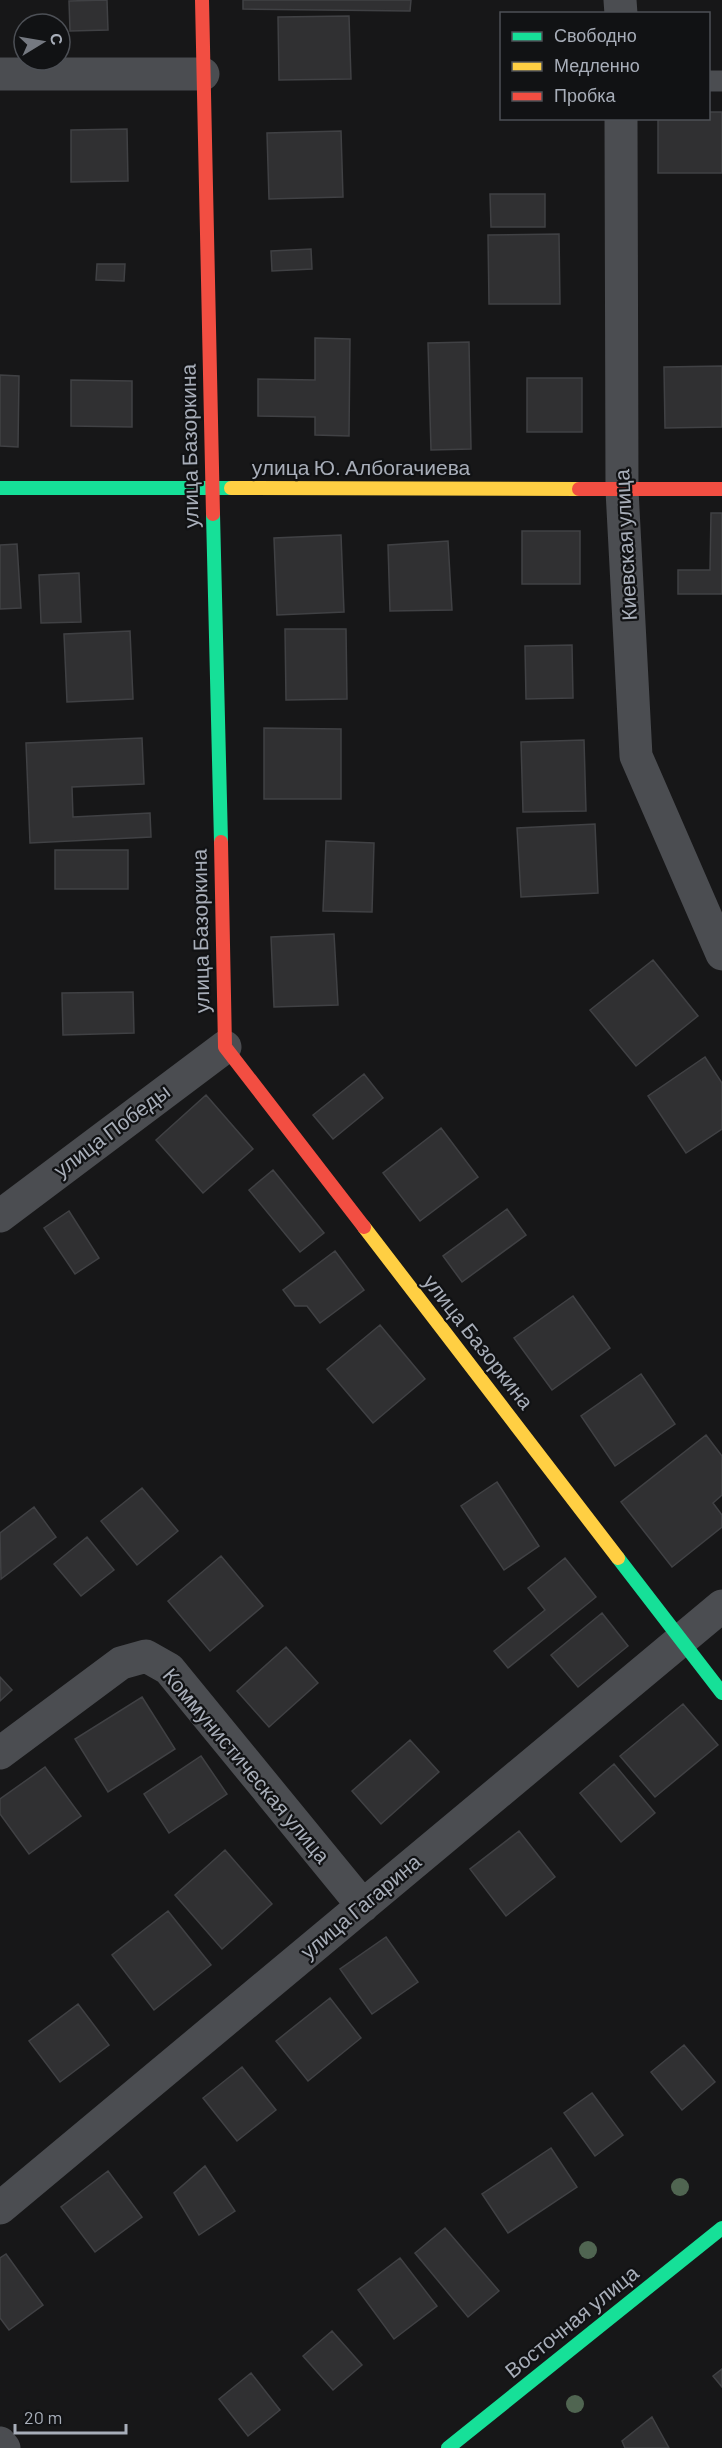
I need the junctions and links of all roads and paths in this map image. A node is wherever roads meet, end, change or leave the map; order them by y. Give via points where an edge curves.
1 (202, 0) edge
2 (0, 74) edge
3 (203, 74) junction
4 (621, 120) edge
5 (0, 488) edge
6 (212, 488) junction
7 (722, 489) edge
8 (622, 490) junction
9 (722, 954) edge
10 (225, 1047) junction
11 (0, 1216) edge
12 (722, 1605) edge
13 (680, 1639) junction
14 (722, 1693) edge
15 (0, 1752) edge
16 (363, 1906) junction
17 (0, 2208) edge
18 (722, 2228) edge
19 (0, 2443) edge
20 (4, 2448) edge
21 (448, 2448) edge

1 - 3 street, улица Базоркина
2 - 3 street
3 - 6 street, улица Базоркина
4 - 8 street, Киевская улица
5 - 6 street, улица Ю. Албогачиева
6 - 8 street, улица Ю. Албогачиева
6 - 10 street, улица Базоркина
7 - 8 street, улица Ю. Албогачиева
8 - 9 street, Киевская улица via 636,756
10 - 11 street, улица Победы
10 - 13 street, улица Базоркина
12 - 13 street, улица Гагарина
13 - 14 street, улица Базоркина
13 - 16 street, улица Гагарина
15 - 16 street, Коммунистическая улица via 121,1663 146,1656 170,1669
16 - 17 street, улица Гагарина
18 - 21 street, Восточная улица
19 - 20 street

